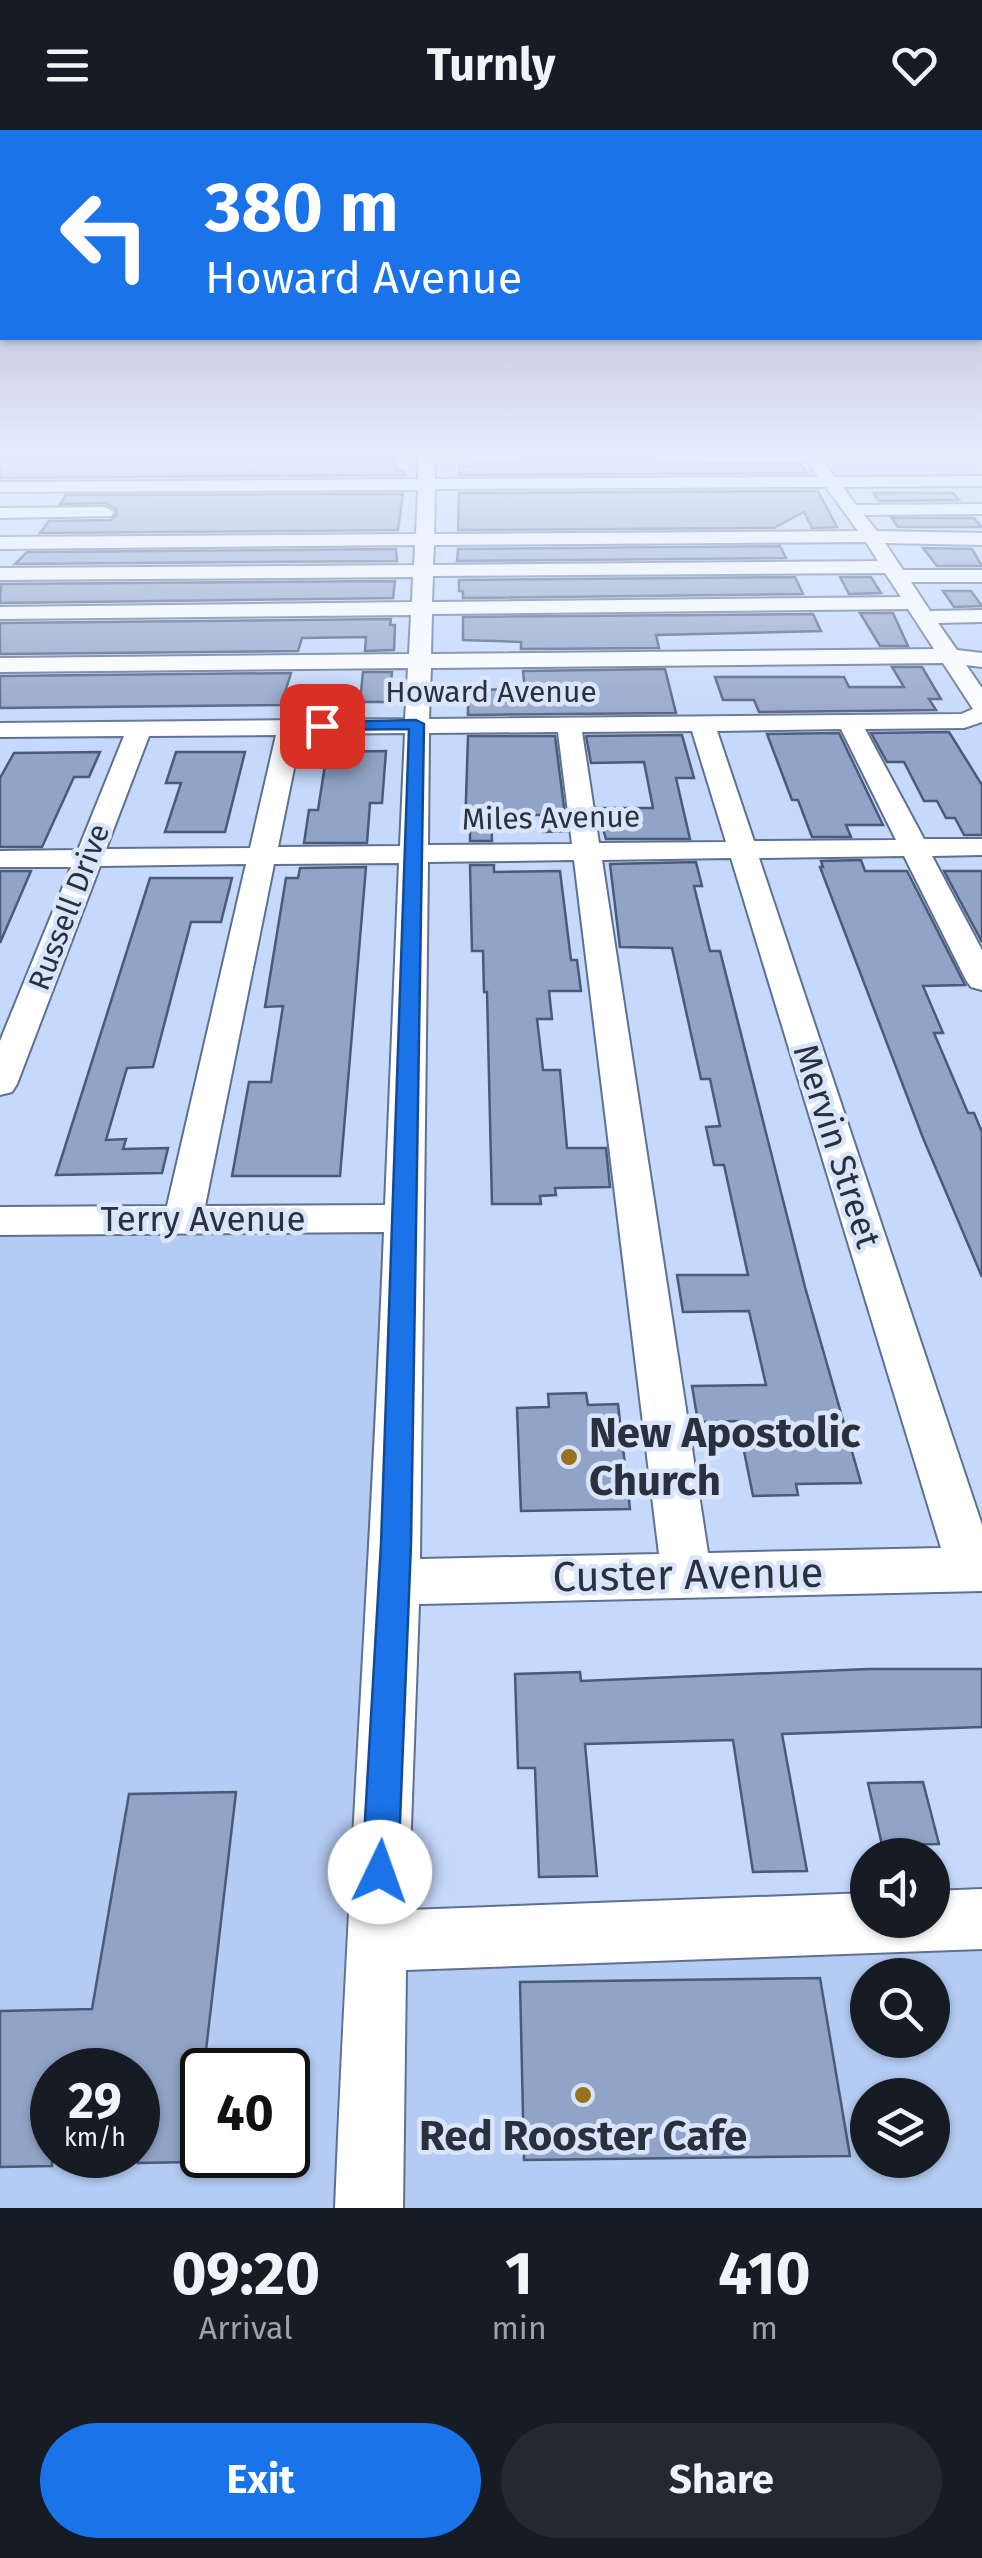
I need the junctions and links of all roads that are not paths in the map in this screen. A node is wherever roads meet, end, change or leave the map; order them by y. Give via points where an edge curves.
1 (423, 549) edge
2 (879, 549) edge
3 (422, 571) junction
4 (892, 572) junction
5 (0, 574) edge
6 (982, 576) edge
7 (421, 610) junction
8 (916, 610) junction
9 (0, 613) edge
10 (982, 616) edge
11 (948, 656) junction
12 (982, 660) edge
13 (419, 661) junction
14 (0, 666) edge
15 (982, 706) edge
16 (982, 714) edge
17 (702, 722) junction
18 (849, 722) junction
19 (569, 723) junction
20 (416, 724) junction
21 (290, 727) junction
22 (139, 730) junction
23 (2, 734) edge
24 (982, 846) edge
25 (913, 847) junction
26 (742, 848) junction
27 (585, 850) junction
28 (413, 853) junction
29 (260, 856) junction
30 (0, 859) edge
31 (88, 859) junction
32 (982, 980) edge
33 (0, 1084) edge
34 (406, 1218) junction
35 (183, 1220) junction
36 (0, 1221) edge
37 (977, 1568) edge
38 (686, 1576) junction
39 (394, 1582) junction
40 (982, 1919) edge
41 (376, 1941) junction
42 (368, 2208) edge

1 - 3 street
2 - 4 street
3 - 4 street
3 - 5 street
3 - 7 street
4 - 6 street
4 - 8 street
7 - 8 street
7 - 9 street
7 - 13 street
8 - 10 street
8 - 11 street
11 - 12 street
11 - 13 street
11 - 15 street
13 - 14 street
13 - 20 street
16 - 18 street, Howard Avenue
17 - 18 street, Howard Avenue
17 - 19 street, Howard Avenue
17 - 26 street, Mervin Street
18 - 25 street
19 - 20 street, Howard Avenue
19 - 27 street
20 - 21 street, Howard Avenue
20 - 28 street
21 - 22 street, Howard Avenue
21 - 29 street
22 - 23 street, Howard Avenue
22 - 31 street, Russell Drive
24 - 25 street, Miles Avenue
25 - 26 street, Miles Avenue
25 - 32 street
26 - 27 street, Miles Avenue
26 - 37 street, Mervin Street
27 - 28 street, Miles Avenue
27 - 38 street
28 - 29 street, Miles Avenue
28 - 34 street
29 - 31 street, Miles Avenue
29 - 35 street
30 - 31 street, Miles Avenue
31 - 33 street, Russell Drive
34 - 35 street, Terry Avenue
34 - 39 street
35 - 36 street, Terry Avenue
37 - 38 street, Custer Avenue
38 - 39 street, Custer Avenue
39 - 41 street
40 - 41 street
41 - 42 street

